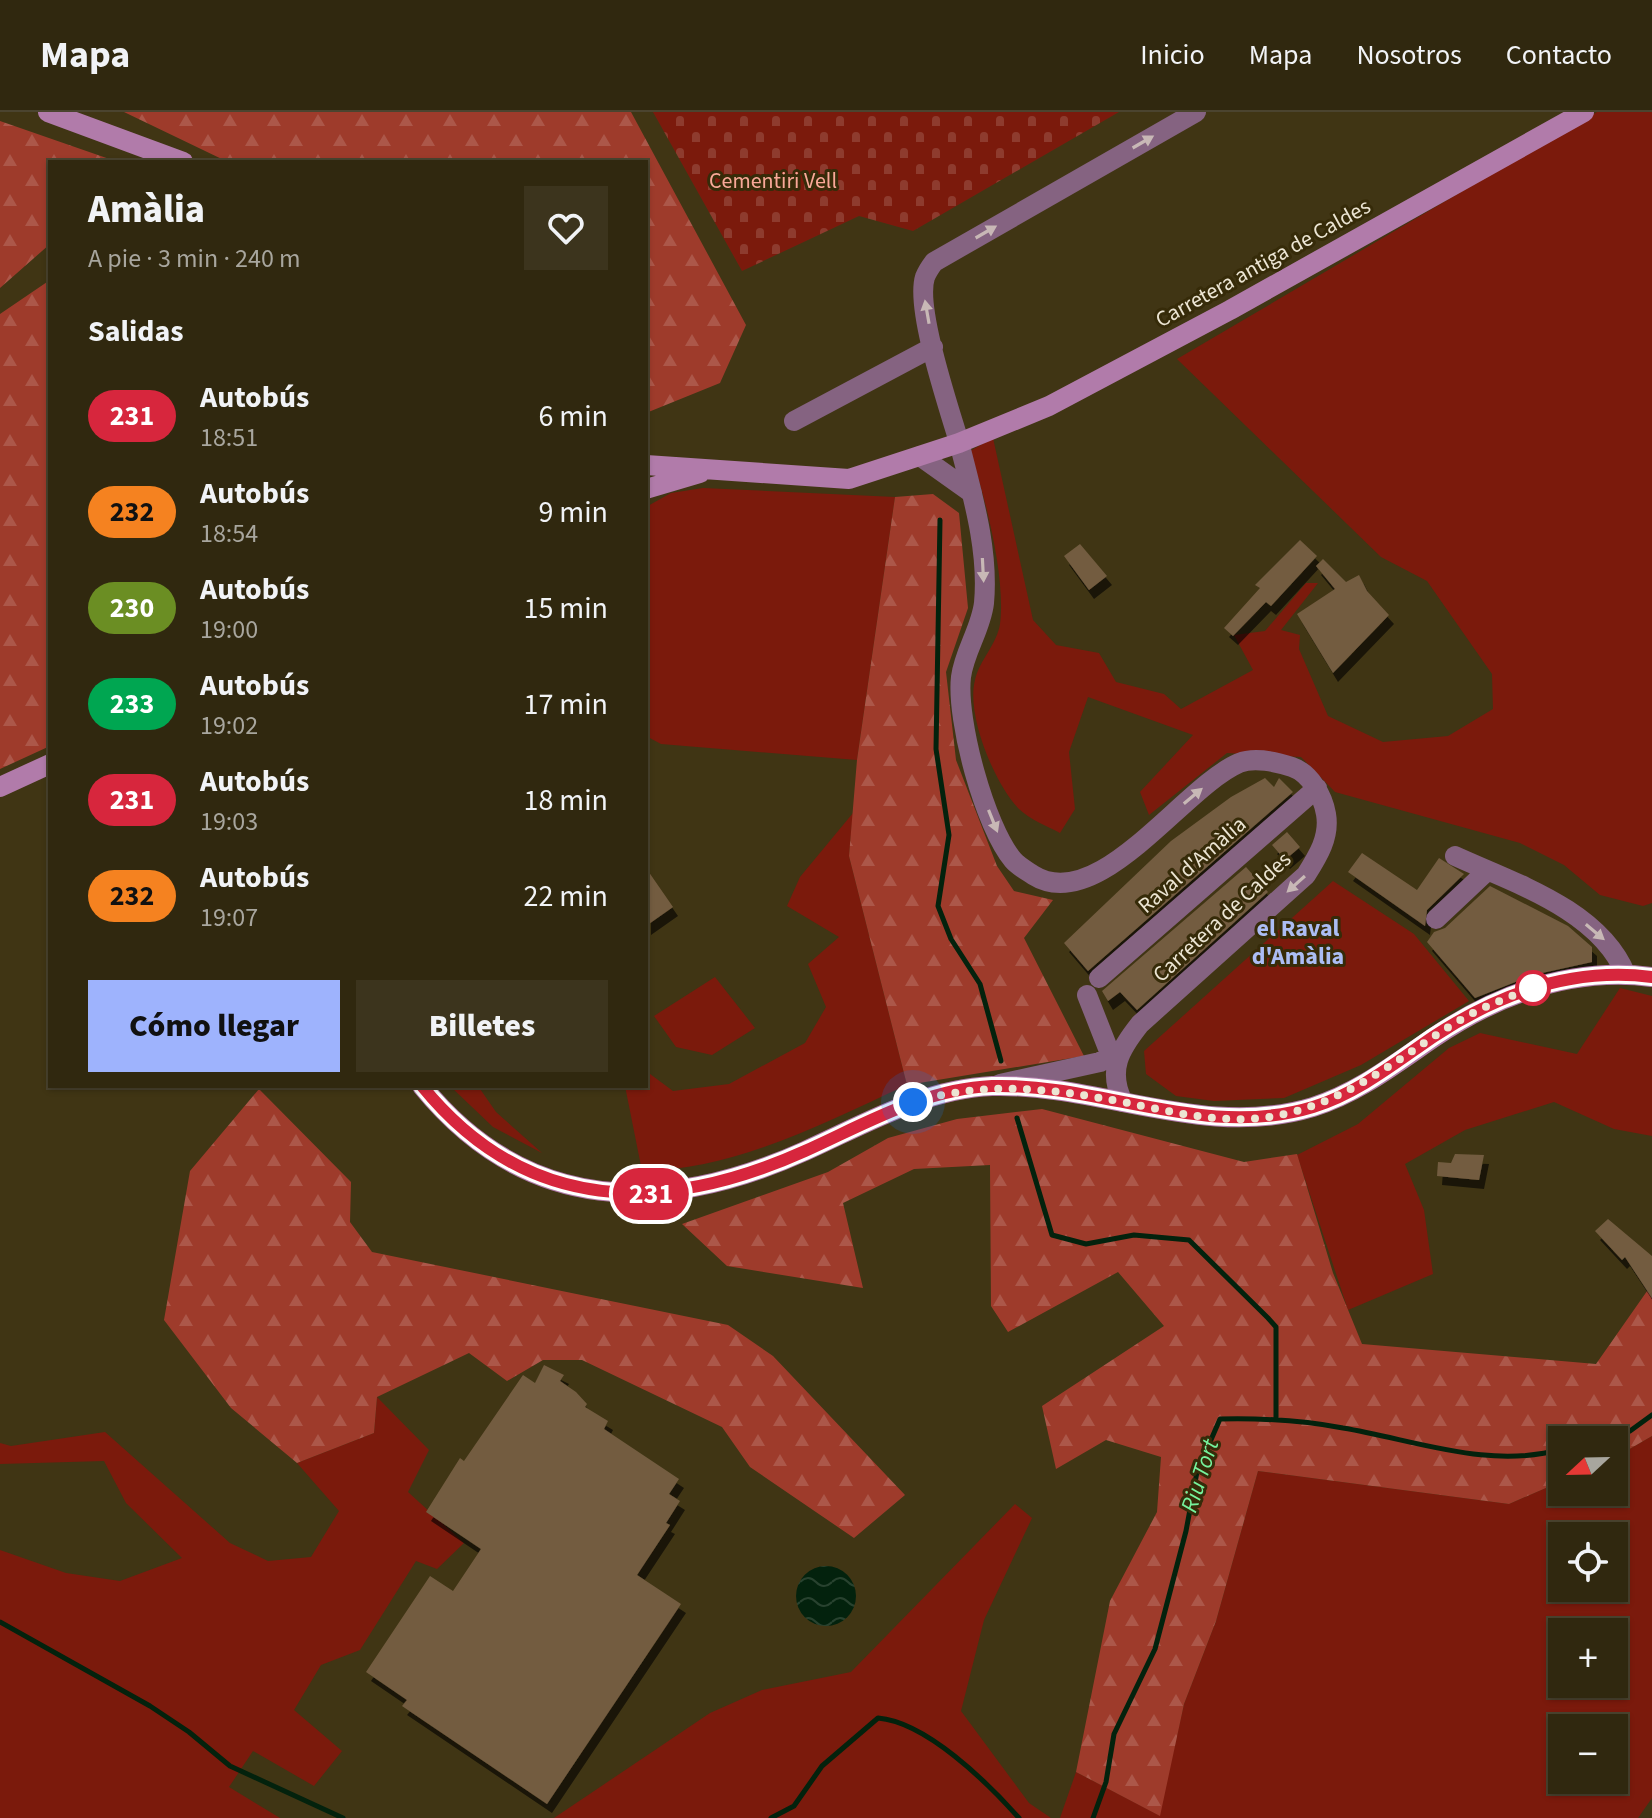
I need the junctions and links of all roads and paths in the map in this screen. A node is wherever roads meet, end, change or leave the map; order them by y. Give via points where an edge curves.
1 (48, 112) edge
2 (1196, 112) edge
3 (1584, 112) edge
4 (178, 160) edge
5 (933, 347) junction
6 (794, 421) dead end
7 (959, 443) junction
8 (920, 456) junction
9 (648, 465) edge
10 (720, 470) junction
11 (648, 488) edge
12 (972, 493) junction
13 (48, 765) edge
14 (0, 787) edge
15 (1317, 788) junction
16 (1455, 856) dead end
17 (1487, 871) junction
18 (1436, 919) dead end
19 (1626, 975) junction
20 (1652, 977) edge
21 (1099, 978) dead end
22 (1087, 995) dead end
23 (1115, 1054) junction
24 (991, 1086) junction
25 (424, 1088) edge
26 (1123, 1102) junction

1 - 4 main road
5 -> 2 street via 924,295 934,262
3 - 7 main road, Carretera antiga de Caldes via 1063,399
5 - 6 street
5 - 7 street
7 - 8 main road, Carretera antiga de Caldes
7 - 12 street
8 - 10 main road, Carretera antiga de Caldes via 849,479
8 - 12 street
9 - 10 main road
10 - 11 main road
12 -> 15 street via 984,603 961,674 960,704 976,776 1014,861 1054,883 1082,880 1108,868 1241,762 1274,761 1297,769
13 - 14 main road
15 - 21 street, Raval d'Amàlia
15 -> 23 street, Carretera de Caldes via 1328,826 1306,875 1140,1024
16 - 17 street
17 - 18 street
17 -> 19 street via 1551,902 1604,940 1618,954
19 - 20 main road
19 - 26 main road via 1571,979 1512,995 1457,1022 1344,1095 1290,1113 1227,1119
22 - 23 street
23 - 24 street
23 - 26 street
24 - 25 main road via 913,1102 740,1177 634,1195 557,1183 504,1160 461,1129
24 - 26 main road

